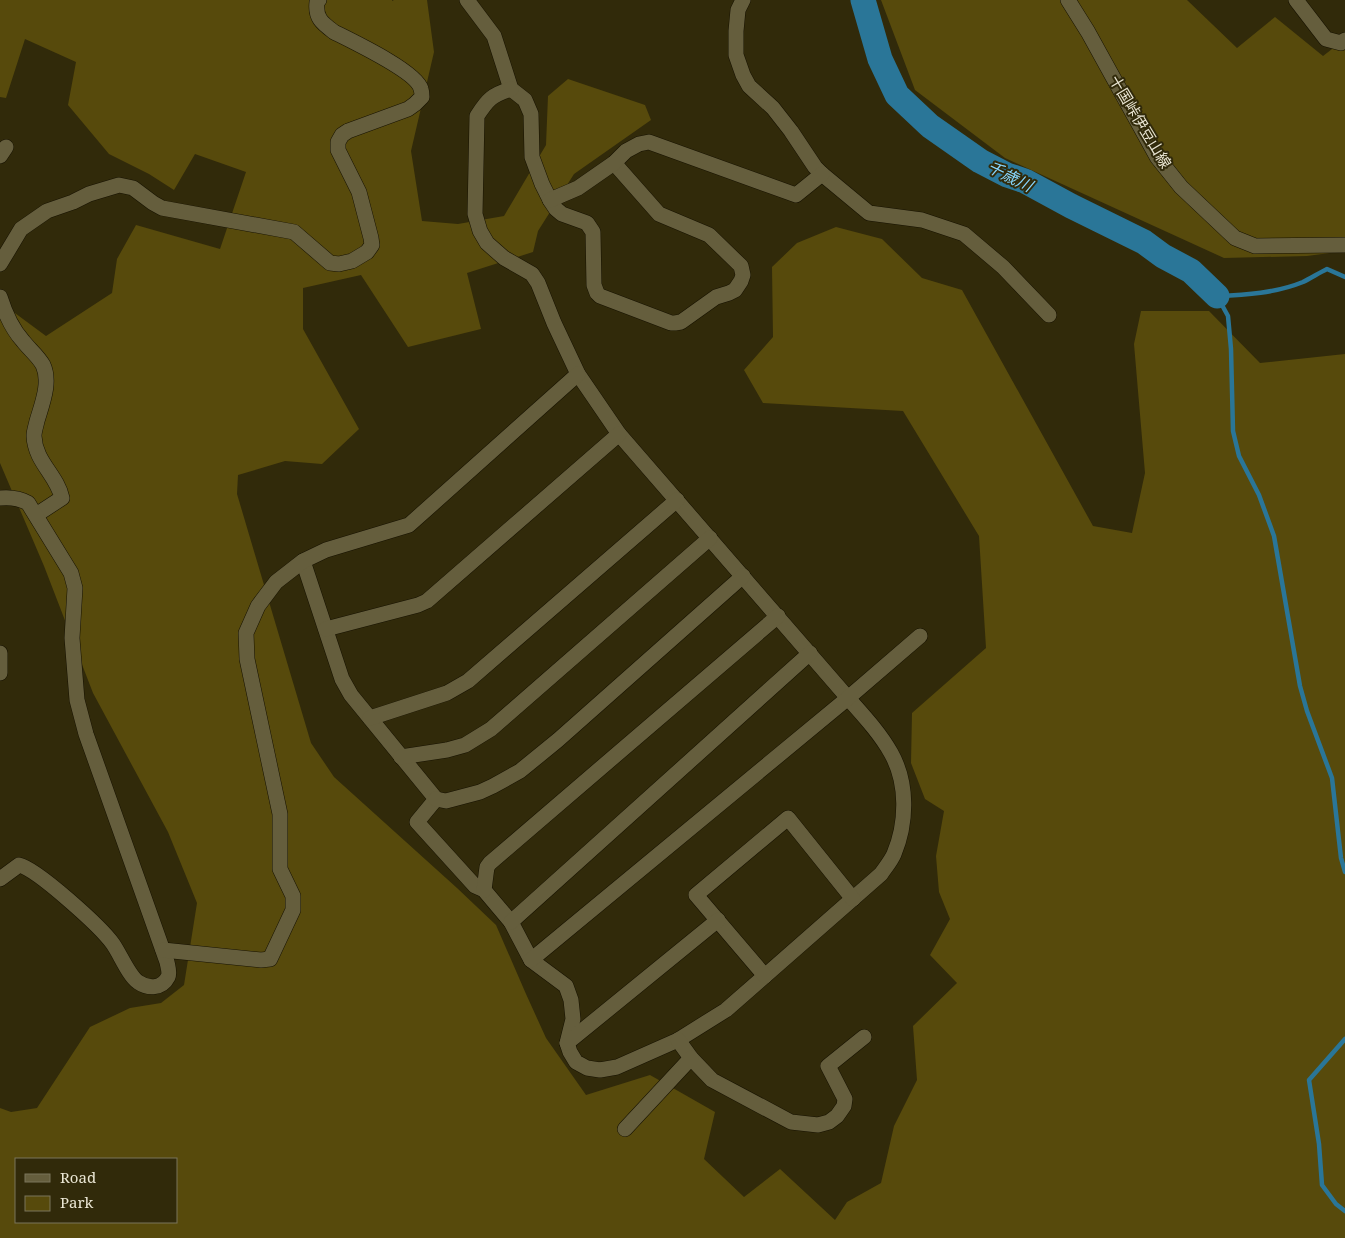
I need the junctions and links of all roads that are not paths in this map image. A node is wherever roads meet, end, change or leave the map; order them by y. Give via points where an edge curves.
1 (320, 0) edge
2 (467, 0) edge
3 (1068, 0) edge
4 (1296, 0) edge
5 (737, 3) edge
6 (1345, 40) edge
7 (511, 89) junction
8 (614, 163) junction
9 (822, 174) junction
10 (550, 200) junction
11 (1345, 245) edge
12 (0, 264) edge
13 (0, 297) edge
14 (1049, 315) dead end
15 (578, 374) junction
16 (619, 434) junction
17 (0, 498) edge
18 (677, 500) junction
19 (36, 516) junction
20 (710, 538) junction
21 (304, 562) junction
22 (743, 576) junction
23 (778, 616) junction
24 (326, 630) junction
25 (920, 636) dead end
26 (0, 653) edge
27 (810, 653) junction
28 (0, 673) edge
29 (848, 698) junction
30 (370, 718) junction
31 (401, 757) junction
32 (436, 799) junction
33 (0, 879) edge
34 (484, 890) junction
35 (853, 899) junction
36 (718, 920) junction
37 (511, 922) junction
38 (167, 951) junction
39 (532, 960) junction
40 (765, 976) junction
41 (864, 1037) dead end
42 (678, 1040) junction
43 (567, 1043) junction
44 (691, 1058) junction
45 (625, 1129) dead end

1 - 12 street via 316,10 320,19 334,32 399,67 422,88 422,97 408,109 348,131 338,142 338,150 358,192 371,238 372,245 367,252 352,261 330,263 294,232 162,208 134,188 119,185 46,211 21,229
2 - 7 street via 494,36
3 - 11 street, 十国峠伊豆山線 via 1157,157 1182,187 1235,238 1255,246
4 - 6 street via 1326,40 1341,43
5 - 9 street via 736,55 743,76 773,108
7 - 10 street via 525,100 531,114 532,157
7 - 15 street via 496,94 477,116 475,214 487,243 504,258 532,274 538,283
8 - 9 street via 639,144 649,142 796,195
8 - 10 street via 578,188
8 - 10 street via 659,214 705,233 736,260 742,275 739,286 675,323 600,296 594,285 593,232 587,224 562,214
9 - 14 street via 869,213 922,220 964,234 1004,267
13 - 19 street via 15,330 43,366 46,380 45,396 34,433 35,446 62,498
15 - 16 street
15 - 21 street via 409,525 326,550
16 - 18 street
16 - 24 street via 426,601
17 - 19 street via 22,499
18 - 20 street
18 - 30 street via 468,682 448,693
19 - 38 street via 71,574 75,588 72,638 77,700 86,734
20 - 22 street
20 - 31 street via 492,729 465,745
21 - 24 street
21 - 38 street via 276,582 258,606 246,633 247,659 280,814 280,869 293,896 293,910 270,959
22 - 23 street
22 - 32 street via 520,771 480,792 446,801
23 - 27 street
23 - 34 street via 490,863
24 - 30 street via 342,678
25 - 29 street
26 - 28 street
27 - 29 street
27 - 37 street
29 - 35 street via 891,753 902,779 904,810 893,856 881,874
29 - 39 street
30 - 31 street
31 - 32 street
32 - 34 street via 417,822 475,886
33 - 38 street via 19,866 35,872 100,929 140,984 158,987 164,983 169,976
34 - 37 street
35 - 36 street via 788,818 696,895
35 - 40 street
36 - 40 street
36 - 43 street
37 - 39 street
39 - 43 street via 566,986 573,1019
40 - 42 street via 726,1010
41 - 44 street via 828,1066 845,1099 844,1106 829,1122 818,1125 791,1122 718,1084
42 - 43 street via 617,1067 600,1070 576,1062
42 - 44 street
44 - 45 street

